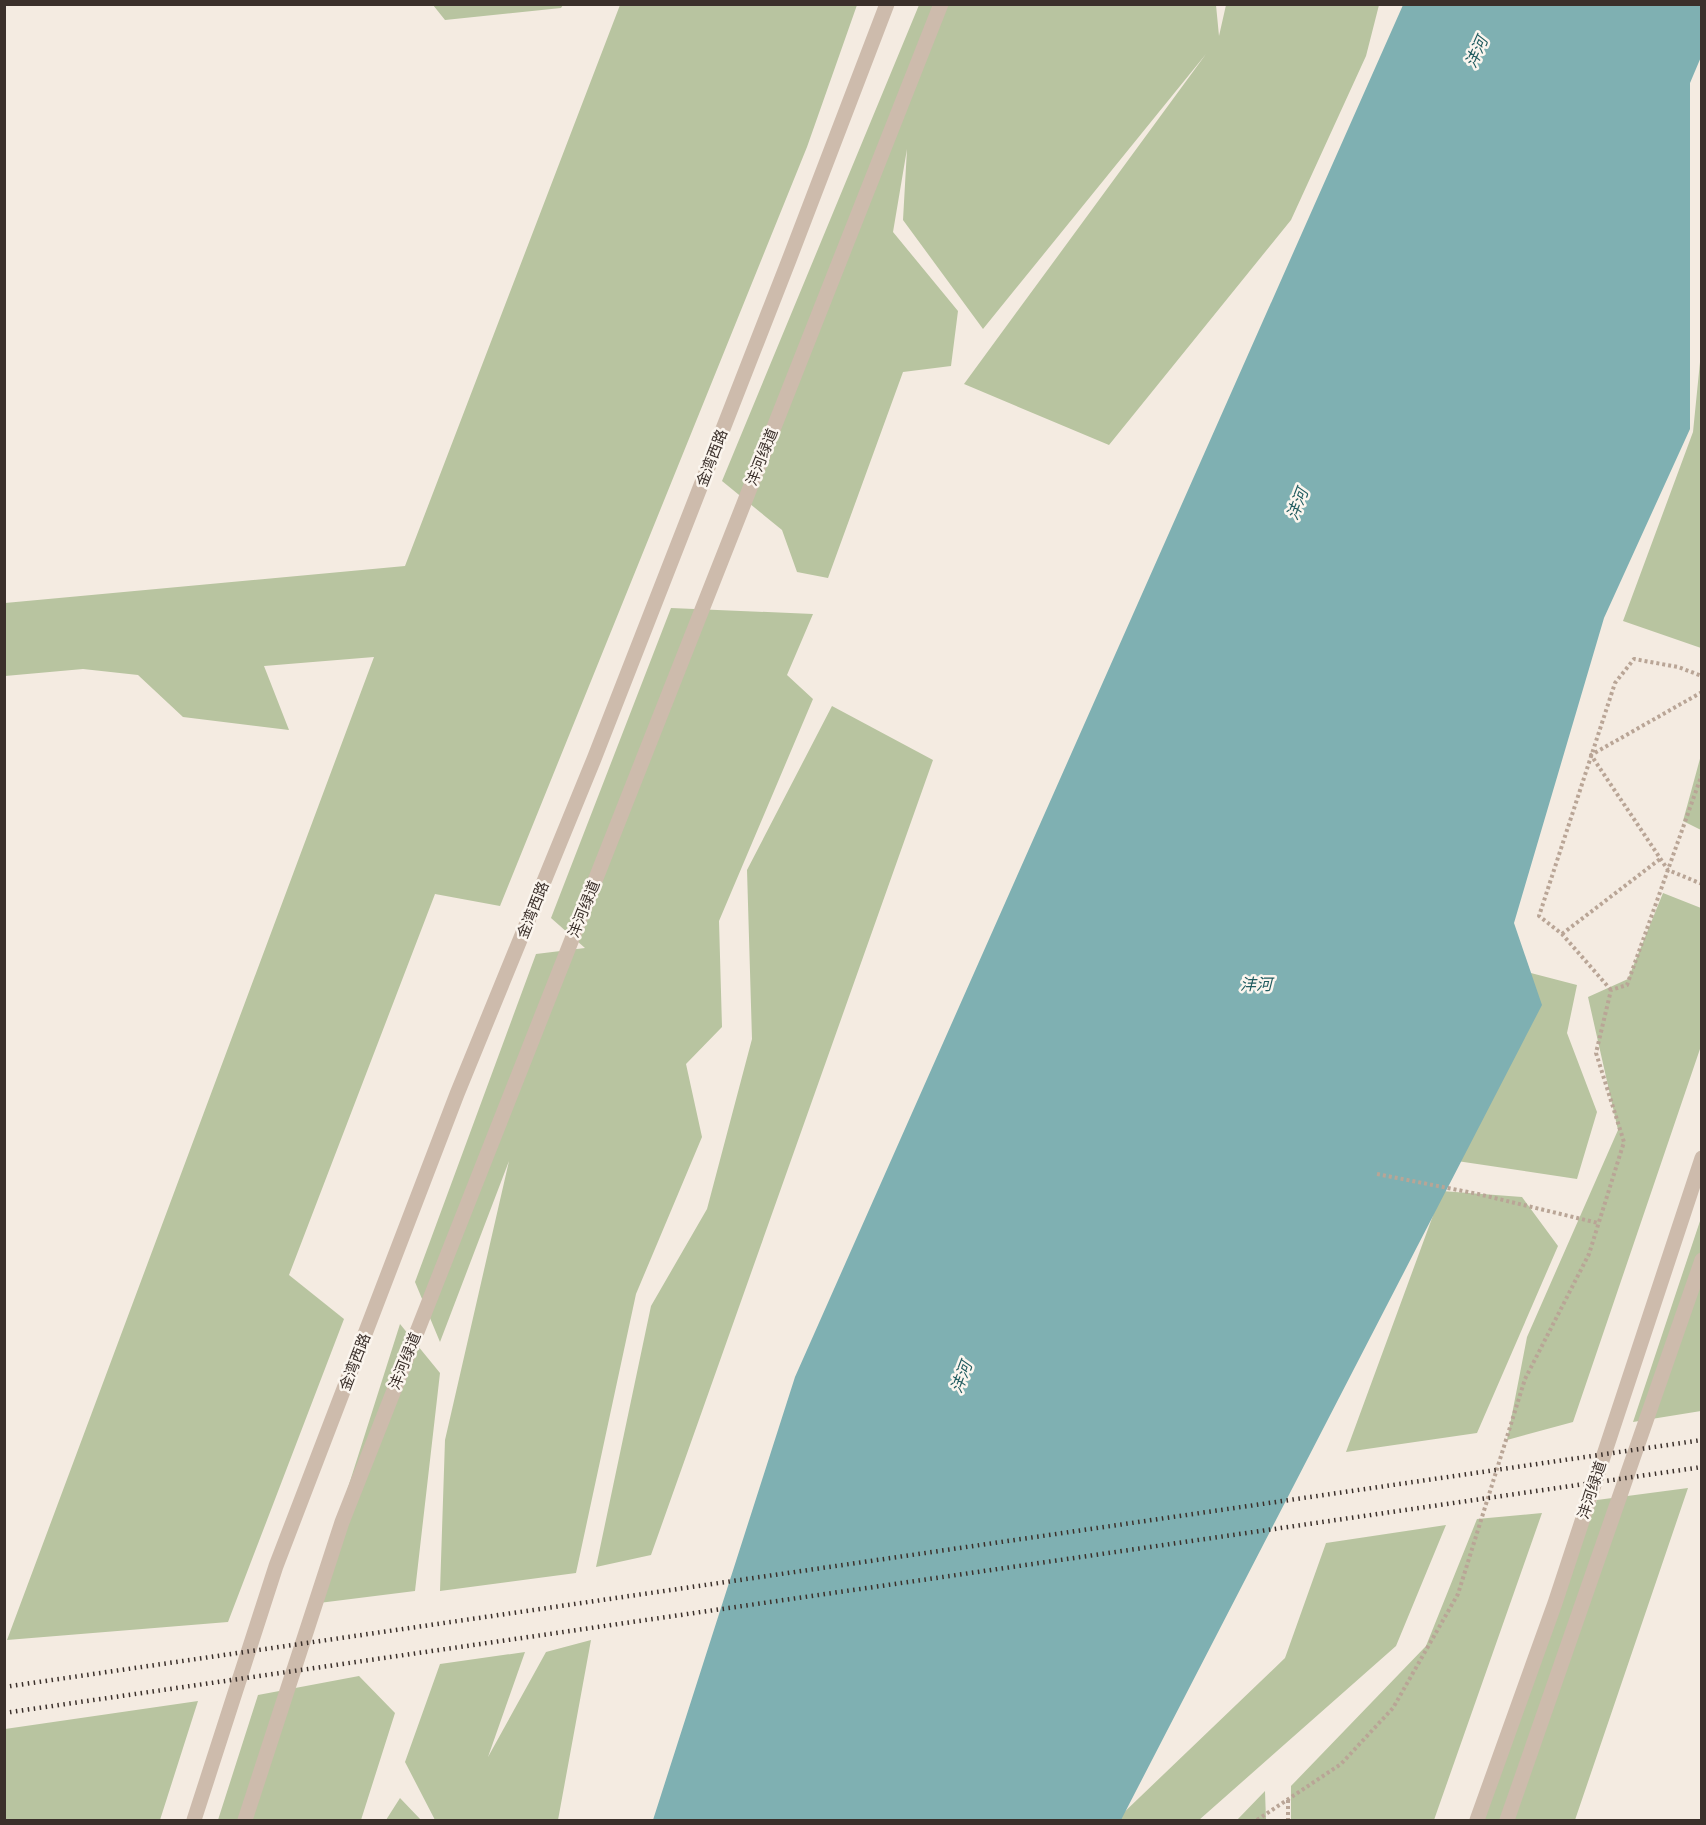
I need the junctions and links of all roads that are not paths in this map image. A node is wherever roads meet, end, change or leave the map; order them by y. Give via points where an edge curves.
1 (886, 4) edge
2 (941, 4) edge
3 (1701, 1158) edge
4 (1701, 1260) edge
5 (194, 1821) edge
6 (245, 1821) edge
7 (1477, 1821) edge
8 (1507, 1821) edge

1 - 5 street, 金湾西路 via 594,759 457,1094 285,1544
2 - 6 street, 沣河绿道 via 342,1522
3 - 7 street, 沣河绿道 via 1555,1603
4 - 8 street

